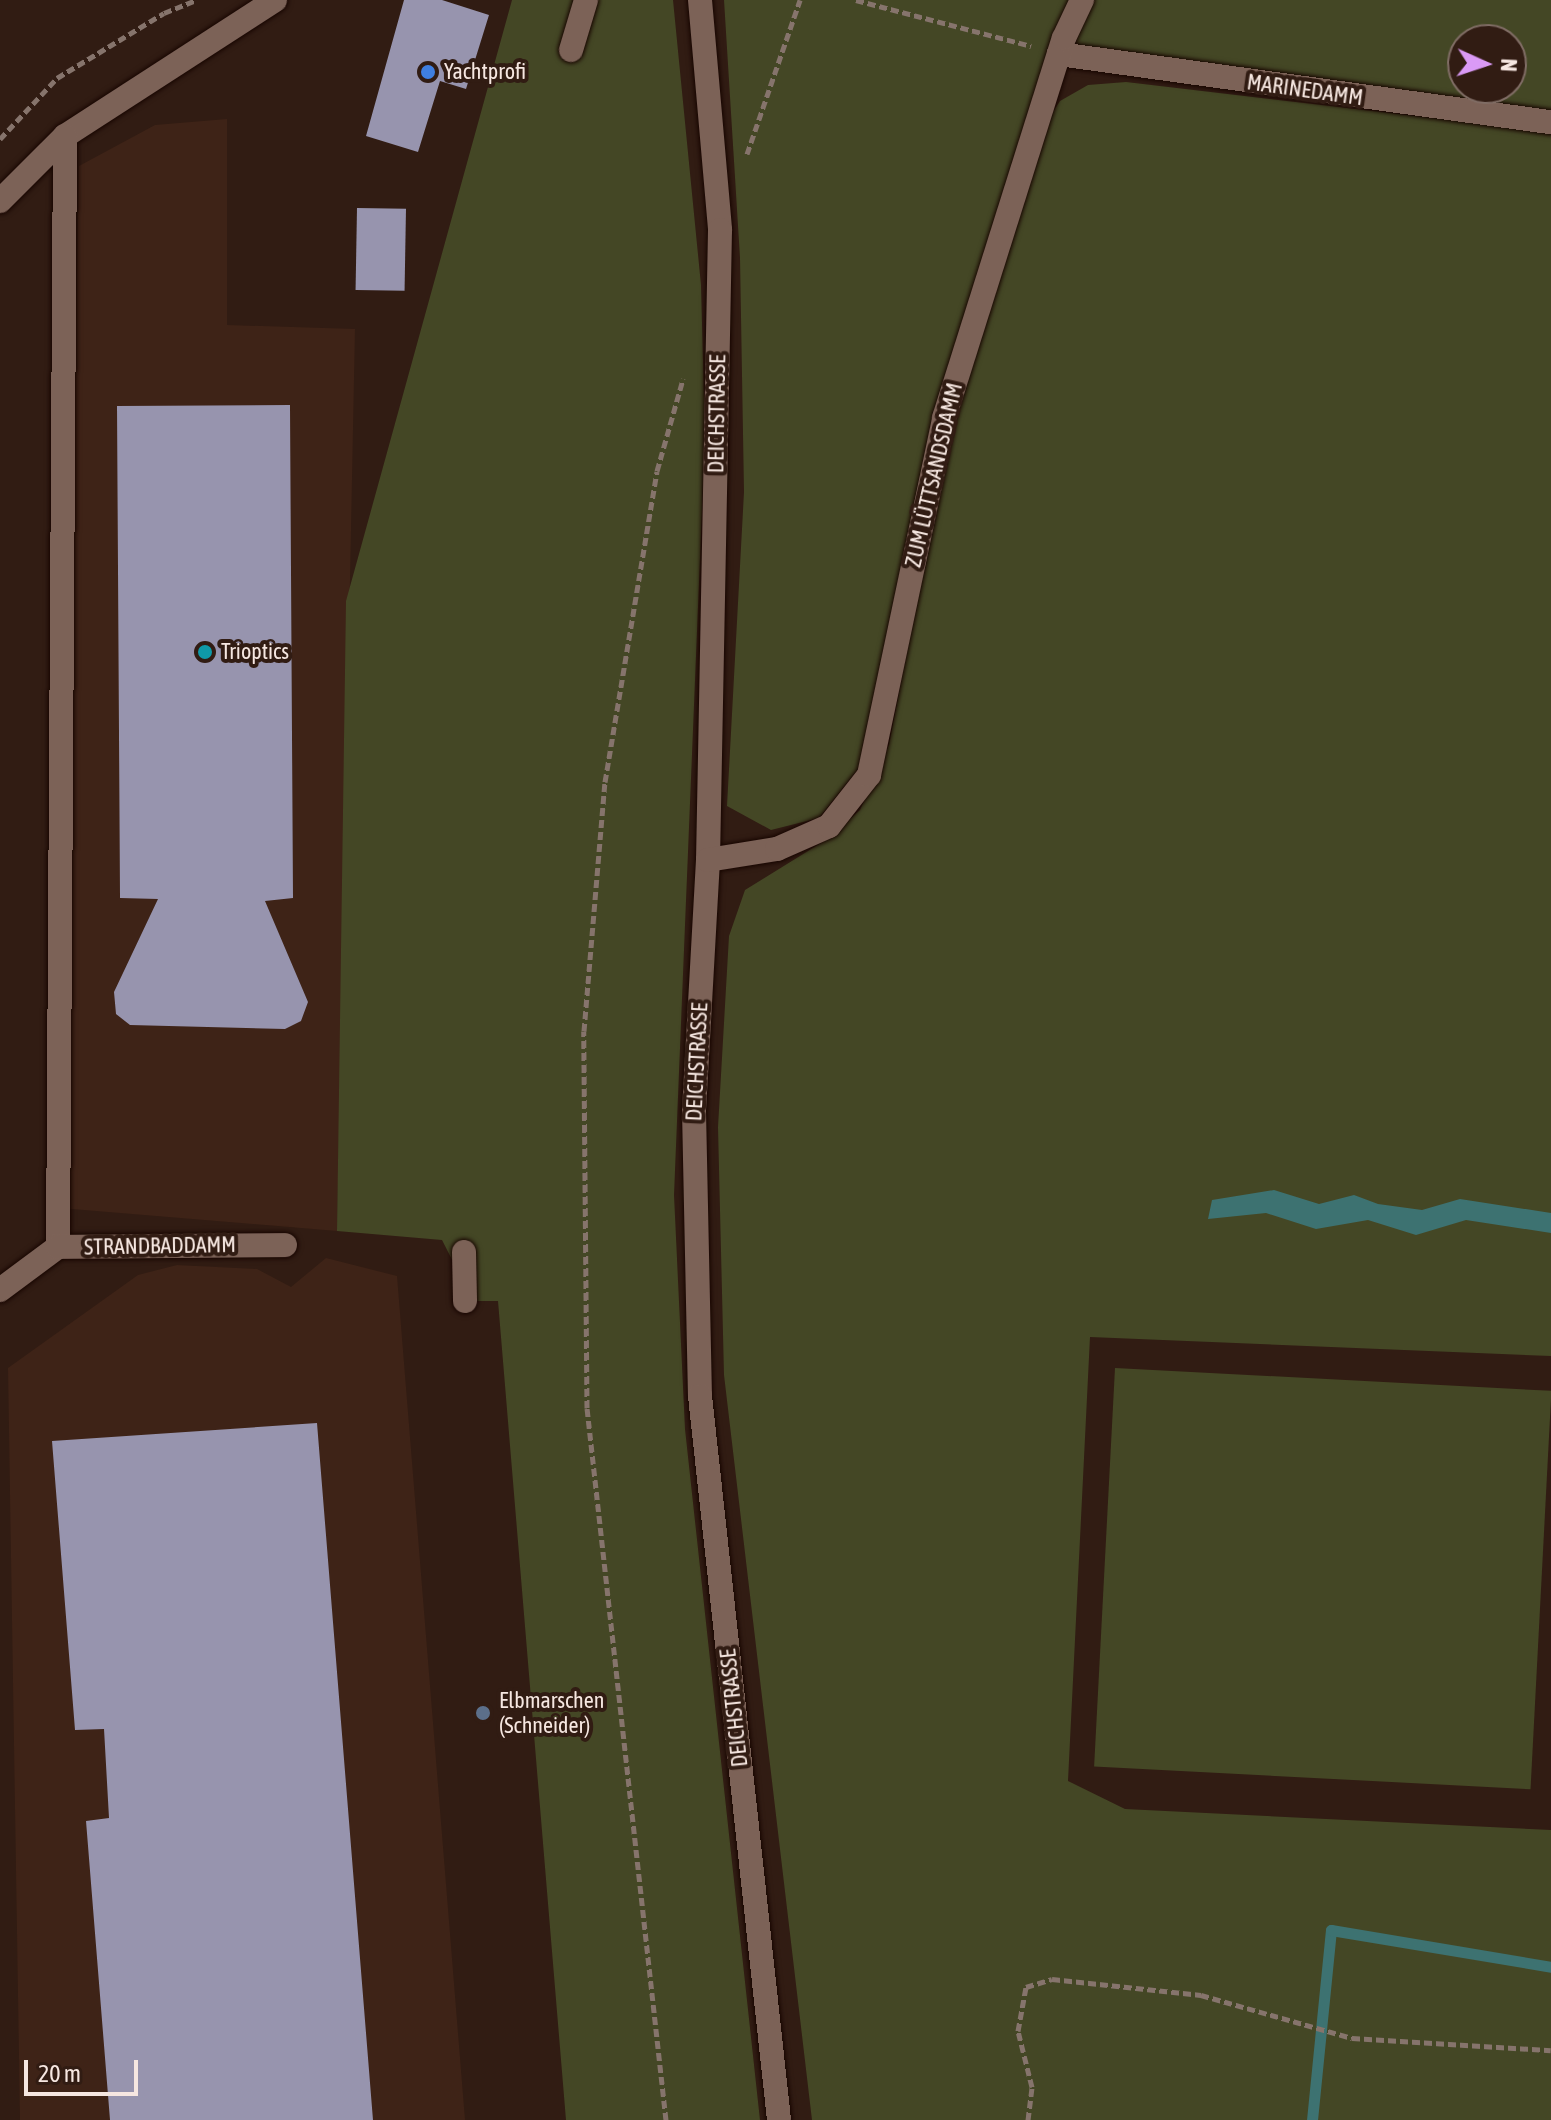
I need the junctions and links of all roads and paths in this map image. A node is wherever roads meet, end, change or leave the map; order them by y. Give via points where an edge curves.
1 (197, 0) edge
2 (275, 0) edge
3 (586, 0) edge
4 (700, 0) edge
5 (800, 0) edge
6 (856, 0) edge
7 (1082, 0) edge
8 (571, 50) dead end
9 (1059, 54) junction
10 (1551, 122) edge
11 (65, 136) junction
12 (0, 139) edge
13 (745, 158) dead end
14 (0, 201) edge
15 (685, 373) dead end
16 (708, 860) junction
17 (285, 1245) dead end
18 (58, 1247) junction
19 (464, 1252) dead end
20 (0, 1290) edge
21 (465, 1301) dead end
22 (1551, 2050) edge
23 (666, 2120) edge
24 (779, 2120) edge
25 (1028, 2120) edge

1 - 12 path via 164,13 57,78
2 - 11 street
3 - 8 street
4 - 16 street, DEICHSTRASSE via 720,230
5 - 13 path
6 - 9 path
7 - 9 street, ZUM LÜTTSANDSDAMM
9 - 10 street, MARINEDAMM
9 - 16 street, ZUM LÜTTSANDSDAMM via 944,418 869,775 829,826 777,849
11 - 14 street
11 - 18 street
15 - 23 path via 657,471 605,782 584,1031 587,1408
16 - 24 street, DEICHSTRASSE via 694,1111 700,1396
17 - 18 street, STRANDBADDAMM
18 - 20 street, STRANDBADDAMM
19 - 21 street
22 - 25 path via 1352,2038 1201,1995 1052,1979 1026,1987 1018,2031 1032,2087

